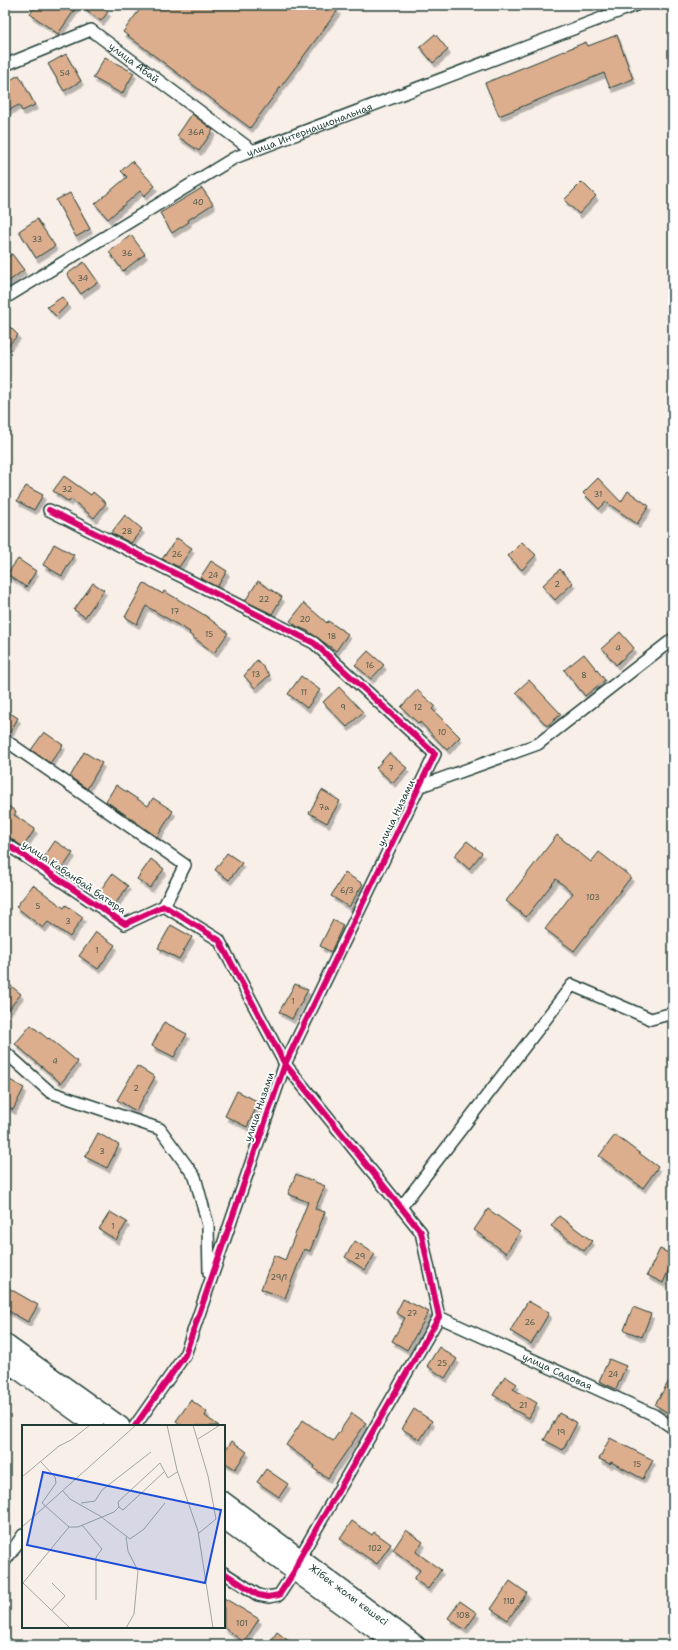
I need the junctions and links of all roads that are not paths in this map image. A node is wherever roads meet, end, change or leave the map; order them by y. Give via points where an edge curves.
1 (636, 5) edge
2 (5, 65) edge
3 (253, 151) junction
4 (5, 298) edge
5 (49, 510) dead end
6 (673, 639) edge
7 (5, 740) edge
8 (421, 786) junction
9 (5, 843) edge
10 (164, 906) junction
11 (673, 1013) edge
12 (5, 1052) edge
13 (285, 1064) junction
14 (402, 1206) junction
15 (209, 1281) junction
16 (440, 1317) junction
17 (5, 1343) edge
18 (5, 1361) edge
19 (94, 1425) edge
20 (120, 1425) edge
21 (136, 1425) edge
22 (673, 1428) edge
23 (225, 1502) edge
24 (225, 1522) edge
25 (22, 1536) edge
26 (5, 1561) edge
27 (297, 1565) junction
28 (225, 1574) edge
29 (396, 1645) edge
30 (417, 1645) edge

1 - 3 street, улица Интернациональная
2 - 3 street, улица Абай via 91,30
3 - 4 street, улица Интернациональная via 234,158
5 - 8 street, улица Низами via 314,643 435,754
6 - 8 street, улица Низами via 538,744
7 - 10 street via 185,865
8 - 13 street, улица Низами
9 - 10 street, улица Кабанбай батыра via 125,924
10 - 13 street via 219,940
11 - 14 street via 652,1019 572,985
12 - 15 street via 50,1092 160,1129 195,1177 208,1225
13 - 14 street
13 - 15 street, улица Низами
14 - 16 street via 421,1232
15 - 21 street, улица Низами via 185,1355
16 - 22 street, улица Садовая via 654,1415
16 - 27 street
17 - 20 main road
18 - 19 main road
23 - 27 main road, Жібек жолы көшесі
24 - 27 main road, Жібек жолы көшесі
25 - 26 street
27 - 28 street via 279,1595 268,1597 258,1595
27 - 29 main road, Жібек жолы көшесі
27 - 30 main road, Жібек жолы көшесі

